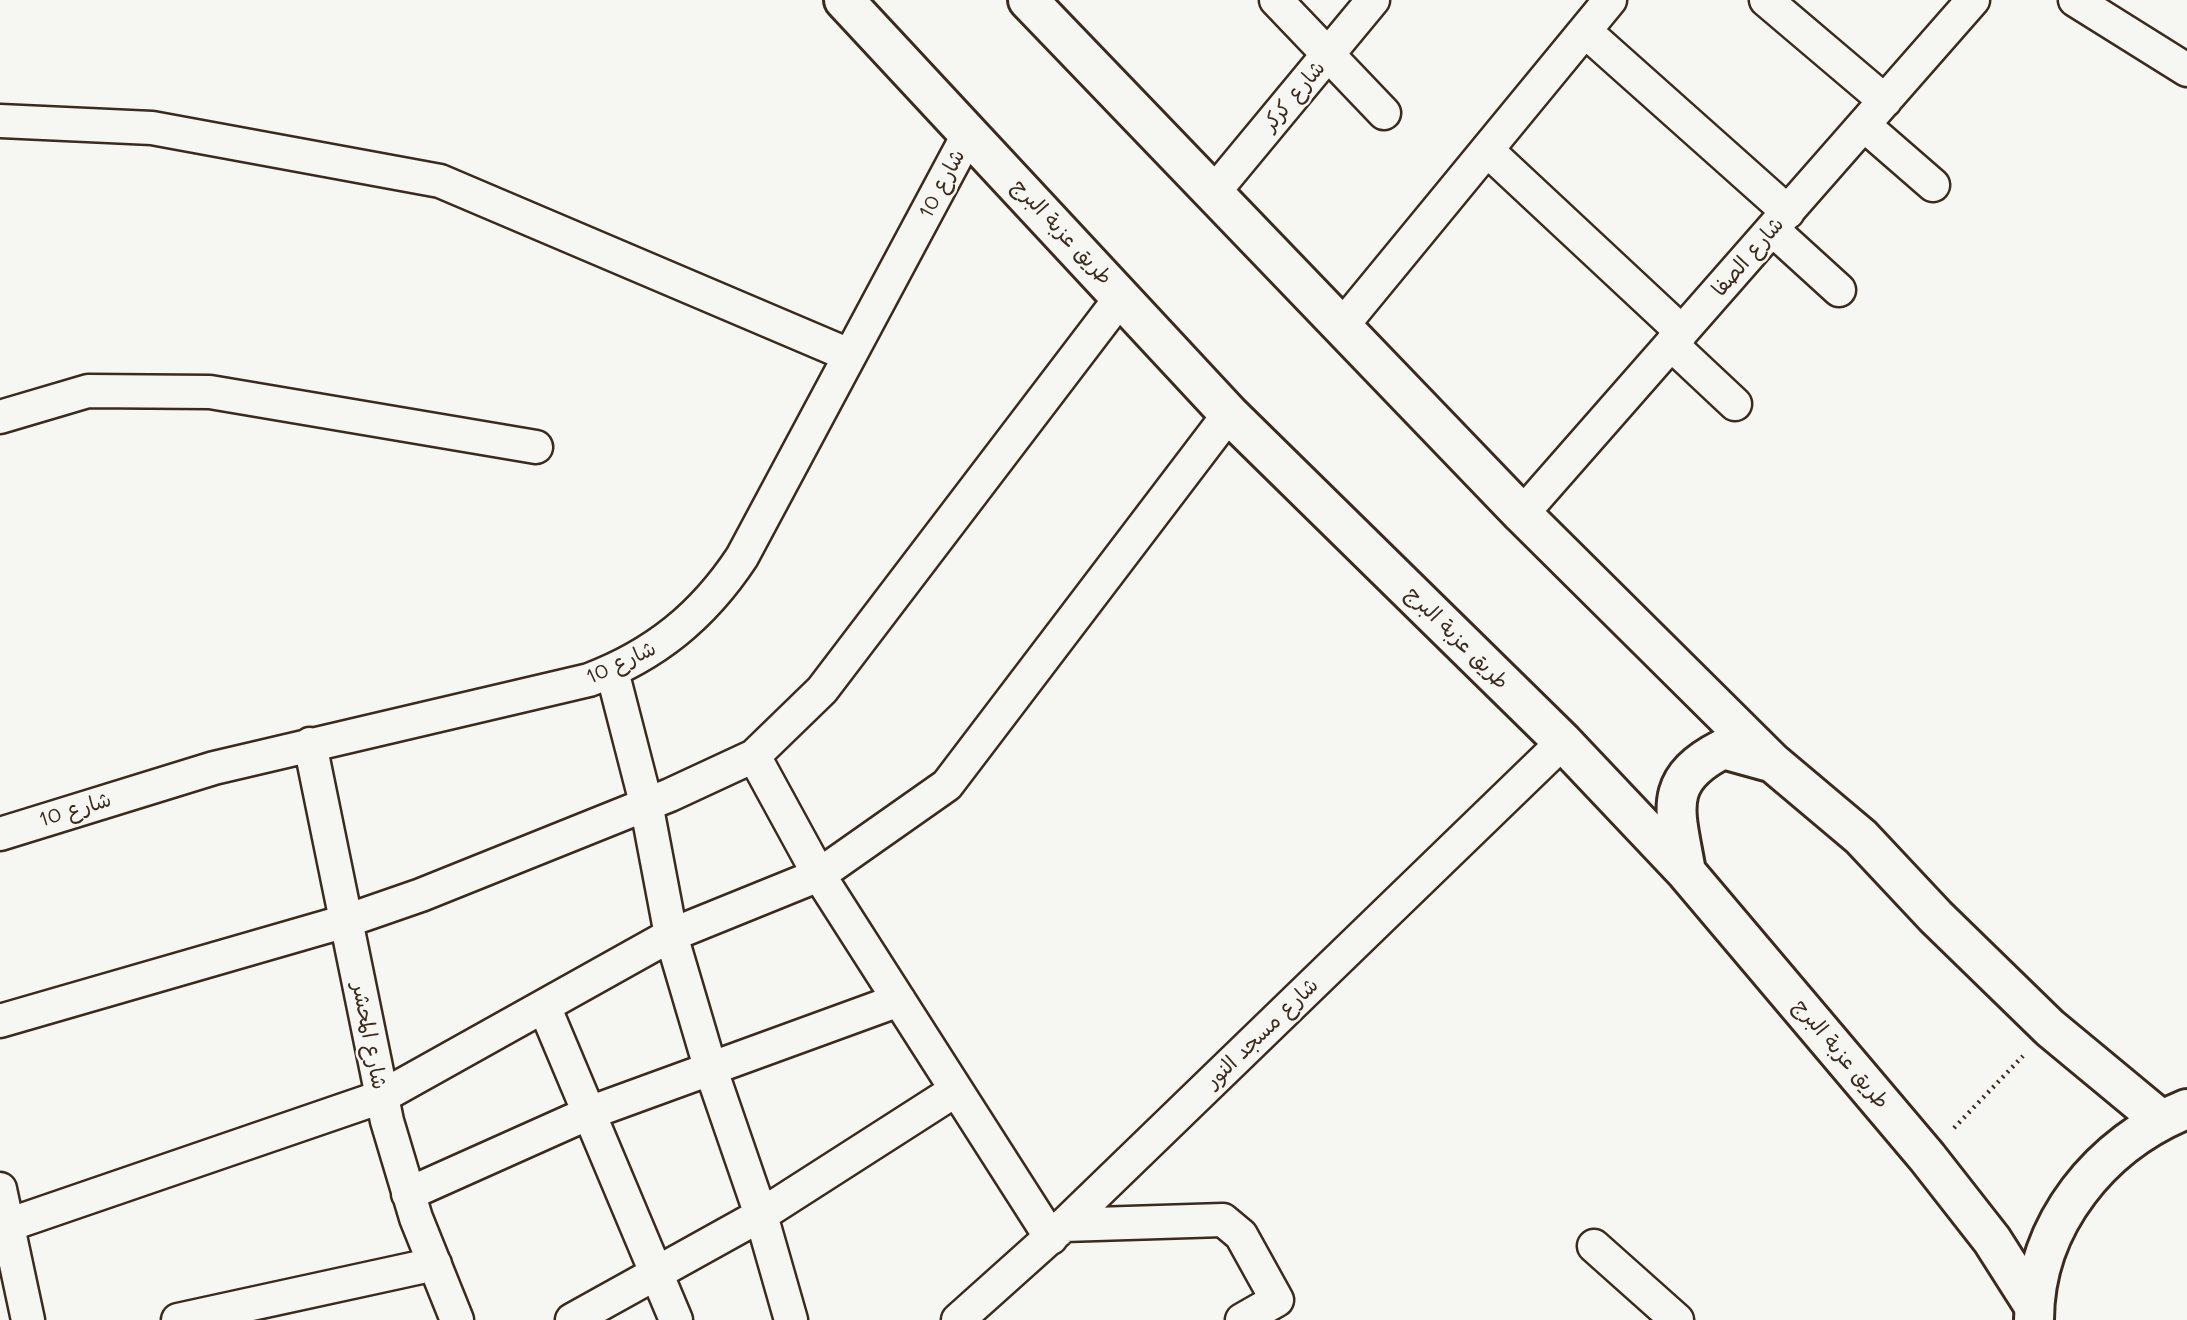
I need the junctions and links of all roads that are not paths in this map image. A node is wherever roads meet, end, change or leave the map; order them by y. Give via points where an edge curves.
1 (844, 0) edge
2 (1028, 0) edge
3 (1276, 0) edge
4 (1373, 0) edge
5 (1610, 0) edge
6 (1766, 0) edge
7 (1973, 0) edge
8 (2075, 0) edge
9 (1585, 31) junction
10 (1328, 55) junction
11 (2187, 70) edge
12 (1885, 101) junction
13 (1384, 113) dead end
14 (0, 121) edge
15 (1864, 125) junction
16 (969, 133) junction
17 (1487, 150) junction
18 (1933, 186) dead end
19 (1214, 192) junction
20 (1780, 220) junction
21 (1839, 289) dead end
22 (1122, 296) junction
23 (1342, 326) junction
24 (1676, 338) junction
25 (849, 355) junction
26 (1735, 404) dead end
27 (1229, 414) junction
28 (0, 416) edge
29 (536, 447) dead end
30 (1522, 514) junction
31 (612, 671) junction
32 (1563, 742) junction
33 (310, 744) junction
34 (754, 755) junction
35 (1772, 762) junction
36 (646, 803) junction
37 (0, 834) edge
38 (1686, 872) junction
39 (819, 875) junction
40 (346, 921) junction
41 (671, 935) junction
42 (899, 1000) junction
43 (544, 1006) junction
44 (0, 1021) edge
45 (710, 1067) junction
46 (956, 1090) junction
47 (381, 1097) junction
48 (589, 1113) junction
49 (2174, 1114) edge
50 (0, 1189) edge
51 (408, 1194) junction
52 (761, 1215) junction
53 (8, 1225) junction
54 (1057, 1232) junction
55 (1594, 1246) dead end
56 (435, 1264) junction
57 (657, 1272) junction
58 (1281, 1310) edge
59 (2034, 1313) edge
60 (28, 1320) edge
61 (178, 1320) edge
62 (457, 1320) edge
63 (572, 1320) edge
64 (676, 1320) edge
65 (791, 1320) edge
66 (958, 1320) edge
67 (1242, 1320) edge
68 (1677, 1320) edge

1 - 16 main road, طريق عزبة البرج
2 - 19 main road
3 - 10 street
4 - 10 street, شارع كركر
5 - 9 street
6 - 12 street
7 - 12 street, شارع الصفا
8 - 11 street
9 - 17 street
9 - 20 street
10 - 13 street
10 - 19 street, شارع كركر
12 - 15 street, شارع الصفا
14 - 25 street via 152,128 440,181
15 - 18 street
15 - 20 street, شارع الصفا
16 - 22 main road, طريق عزبة البرج
16 - 25 street, شارع 10
17 - 23 street
17 - 24 street
19 - 23 main road
20 - 21 street
20 - 24 street, شارع الصفا
22 - 27 main road, طريق عزبة البرج
22 - 34 street via 822,690
23 - 30 main road
24 - 26 street
24 - 30 street, شارع الصفا
25 - 31 street, شارع 10 via 726,582 663,643
27 - 32 main road, طريق عزبة البرج
27 - 39 street via 947,785
28 - 29 street via 88,391 210,392
30 - 35 main road
31 - 33 street, شارع 10 via 566,686
31 - 36 street
32 - 38 main road, طريق عزبة البرج
32 - 54 street, شارع مسجد النور
33 - 37 street, شارع 10
33 - 40 street, شارع المحشر
34 - 36 street
34 - 39 street
35 - 38 main road via 1723,749 1685,774 1675,801
35 - 49 main road via 1861,837 2050,1028
36 - 40 street
36 - 41 street
38 - 59 main road, طريق عزبة البرج via 1927,1157 1992,1240
39 - 41 street
39 - 42 street
40 - 44 street
40 - 47 street, شارع المحشر
41 - 43 street
41 - 45 street
42 - 45 street
42 - 46 street
43 - 47 street
43 - 48 street
45 - 48 street
45 - 52 street
46 - 52 street
46 - 54 street
47 - 51 street, شارع المحشر
47 - 53 street
48 - 51 street
48 - 57 street
49 - 59 main road via 2132,1137 2084,1184 2050,1241
50 - 53 street
51 - 56 street, شارع المحشر
52 - 57 street
52 - 65 street
53 - 60 street
54 - 58 street via 1223,1220 1241,1235
54 - 66 street, شارع مسجد النور
55 - 68 street
56 - 61 street
56 - 62 street, شارع المحشر
57 - 63 street
57 - 64 street
58 - 67 street

